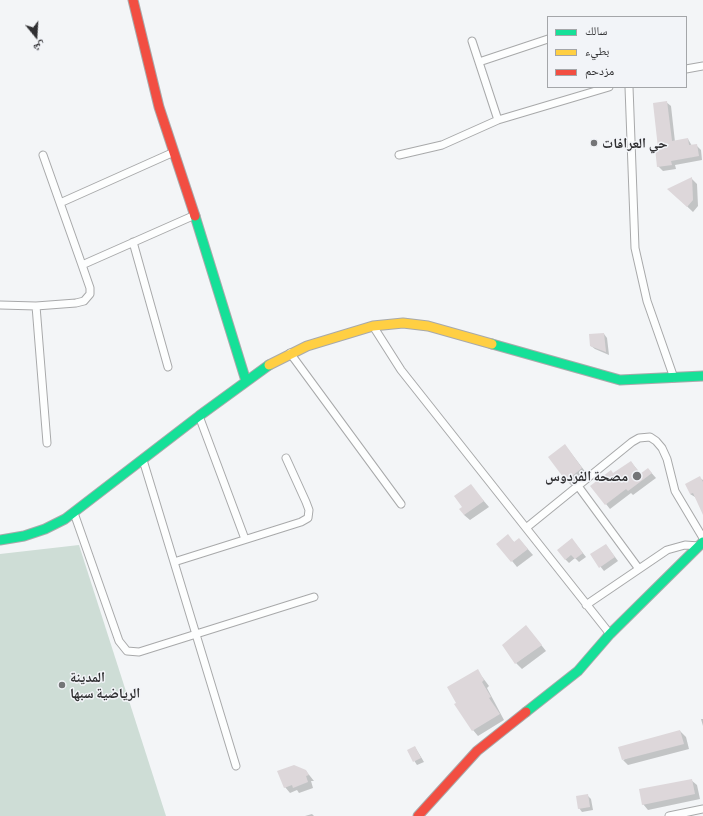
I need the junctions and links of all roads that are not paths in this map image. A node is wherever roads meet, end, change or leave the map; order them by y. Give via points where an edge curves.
1 (133, 0) edge
2 (547, 39) edge
3 (472, 41) dead end
4 (479, 62) junction
5 (703, 66) edge
6 (687, 70) edge
7 (606, 88) edge
8 (629, 88) edge
9 (498, 120) junction
10 (174, 152) junction
11 (43, 154) dead end
12 (399, 155) dead end
13 (60, 203) junction
14 (195, 215) junction
15 (133, 242) junction
16 (82, 265) junction
17 (0, 305) edge
18 (36, 306) junction
19 (373, 326) junction
20 (290, 353) junction
21 (168, 367) dead end
22 (703, 376) edge
23 (674, 378) junction
24 (246, 381) junction
25 (199, 416) junction
26 (47, 443) dead end
27 (286, 458) dead end
28 (143, 460) junction
29 (578, 486) junction
30 (401, 504) dead end
31 (74, 513) junction
32 (526, 528) junction
33 (245, 539) junction
34 (0, 540) edge
35 (702, 542) edge
36 (174, 562) junction
37 (639, 569) junction
38 (314, 597) dead end
39 (586, 605) junction
40 (196, 634) junction
41 (610, 634) junction
42 (236, 766) dead end
43 (703, 809) edge
44 (418, 816) edge
45 (669, 816) edge

1 - 10 street via 148,68
2 - 4 street
3 - 4 street
4 - 9 street
5 - 6 street
7 - 9 street
8 - 23 street via 635,248 647,301
9 - 12 street via 442,145
10 - 13 street
10 - 14 street
11 - 13 street
13 - 16 street
14 - 15 street
14 - 24 street
15 - 16 street
15 - 21 street
16 - 18 street via 90,288 87,298 76,303
17 - 18 street
18 - 26 street
19 - 20 street
19 - 23 street via 403,323 422,325 620,380
19 - 32 street via 401,370
20 - 24 street via 264,367
20 - 30 street
22 - 23 street
24 - 25 street
25 - 28 street
25 - 33 street
27 - 33 street via 309,510 308,518
28 - 31 street
28 - 36 street
29 - 32 street
29 - 35 street via 632,442 650,437 662,448 675,491
29 - 37 street
31 - 34 street via 50,528
31 - 40 street via 123,649 139,652
32 - 39 street
33 - 36 street
35 - 37 street via 673,548
35 - 41 street
36 - 40 street
37 - 39 street
38 - 40 street
39 - 41 street
40 - 42 street
41 - 44 street via 578,671 477,750
43 - 45 street

